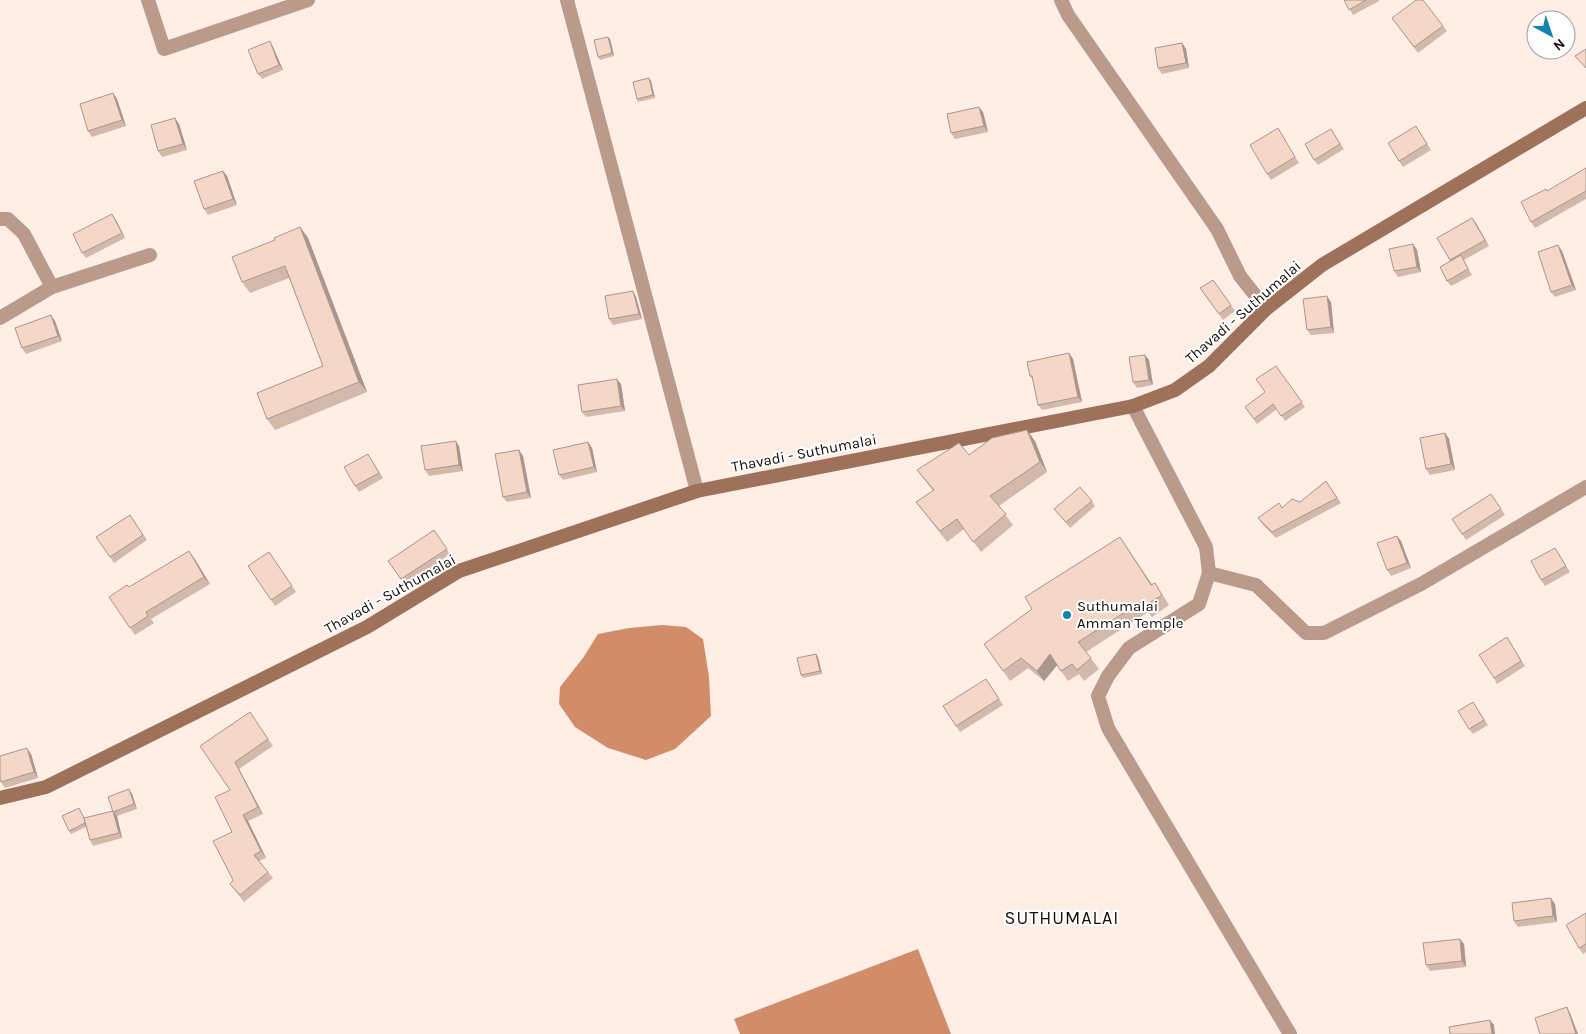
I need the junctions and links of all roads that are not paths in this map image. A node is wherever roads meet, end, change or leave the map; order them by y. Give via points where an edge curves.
1 (148, 0) edge
2 (308, 0) edge
3 (567, 0) edge
4 (1061, 0) edge
5 (1586, 108) edge
6 (0, 219) edge
7 (150, 256) dead end
8 (52, 287) junction
9 (1266, 309) junction
10 (0, 318) edge
11 (1133, 406) junction
12 (1586, 487) edge
13 (697, 491) junction
14 (1209, 573) junction
15 (0, 798) edge
16 (1290, 1034) edge

1 - 2 street via 164,49
3 - 13 street
4 - 9 street via 1068,15 1217,229 1240,276
5 - 9 main road, Thavadi - Suthumalai via 1322,265
6 - 8 street via 8,219 24,234
7 - 8 street
8 - 10 street
9 - 11 main road, Thavadi - Suthumalai via 1209,366 1175,390
11 - 13 main road, Thavadi - Suthumalai
11 - 14 street via 1206,548
12 - 14 street via 1421,584 1324,633 1306,633 1256,585
13 - 15 main road, Thavadi - Suthumalai via 459,571 367,627 55,783
14 - 16 street via 1199,604 1129,648 1098,696 1108,728

